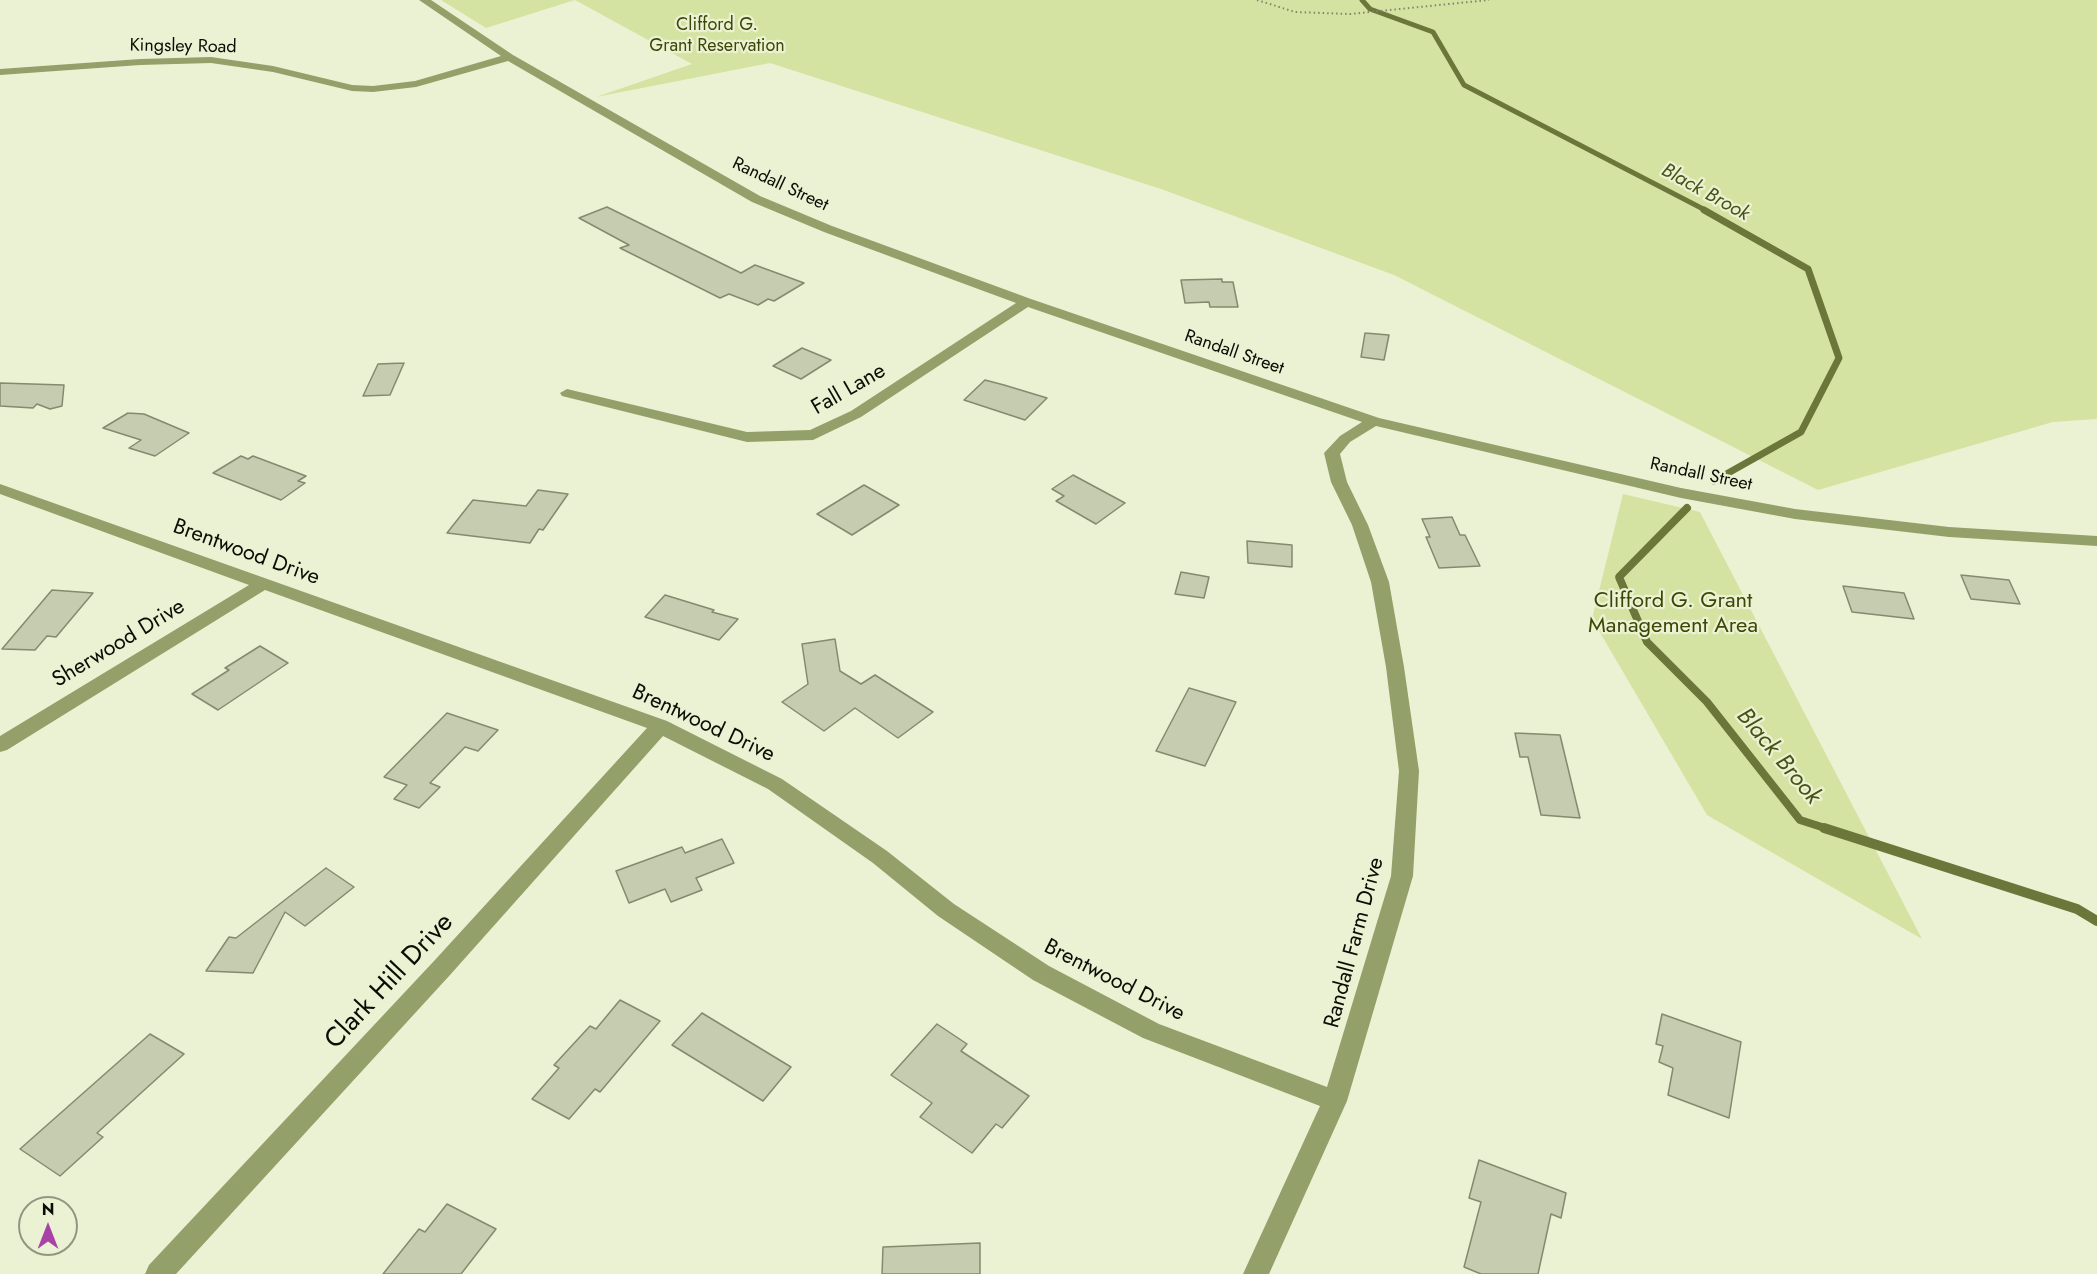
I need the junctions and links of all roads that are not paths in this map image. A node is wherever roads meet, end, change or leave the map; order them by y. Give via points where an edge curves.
1 (424, 0) edge
2 (509, 57) junction
3 (0, 72) edge
4 (1026, 302) junction
5 (567, 393) dead end
6 (1374, 421) junction
7 (0, 489) edge
8 (2095, 542) edge
9 (263, 584) junction
10 (660, 726) junction
11 (0, 745) edge
12 (1335, 1101) junction
13 (158, 1274) edge
14 (1256, 1274) edge

1 - 2 street, Randall Street
2 - 3 street, Kingsley Road via 416,84 364,89 211,60
2 - 4 street, Randall Street via 756,199
4 - 5 street, Fall Lane via 856,414 813,435 747,438
4 - 6 street, Randall Street
6 - 8 street, Randall Street via 1681,493 1795,514
6 - 12 street, Randall Farm Drive via 1345,439 1332,453 1339,482 1360,525 1380,582 1409,771 1402,876
7 - 9 street, Brentwood Drive
9 - 10 street, Brentwood Drive
9 - 11 street, Sherwood Drive
10 - 12 street, Brentwood Drive via 775,784 880,857 946,910 1041,973 1151,1031
10 - 13 street, Clark Hill Drive
12 - 14 street, Randall Farm Drive

